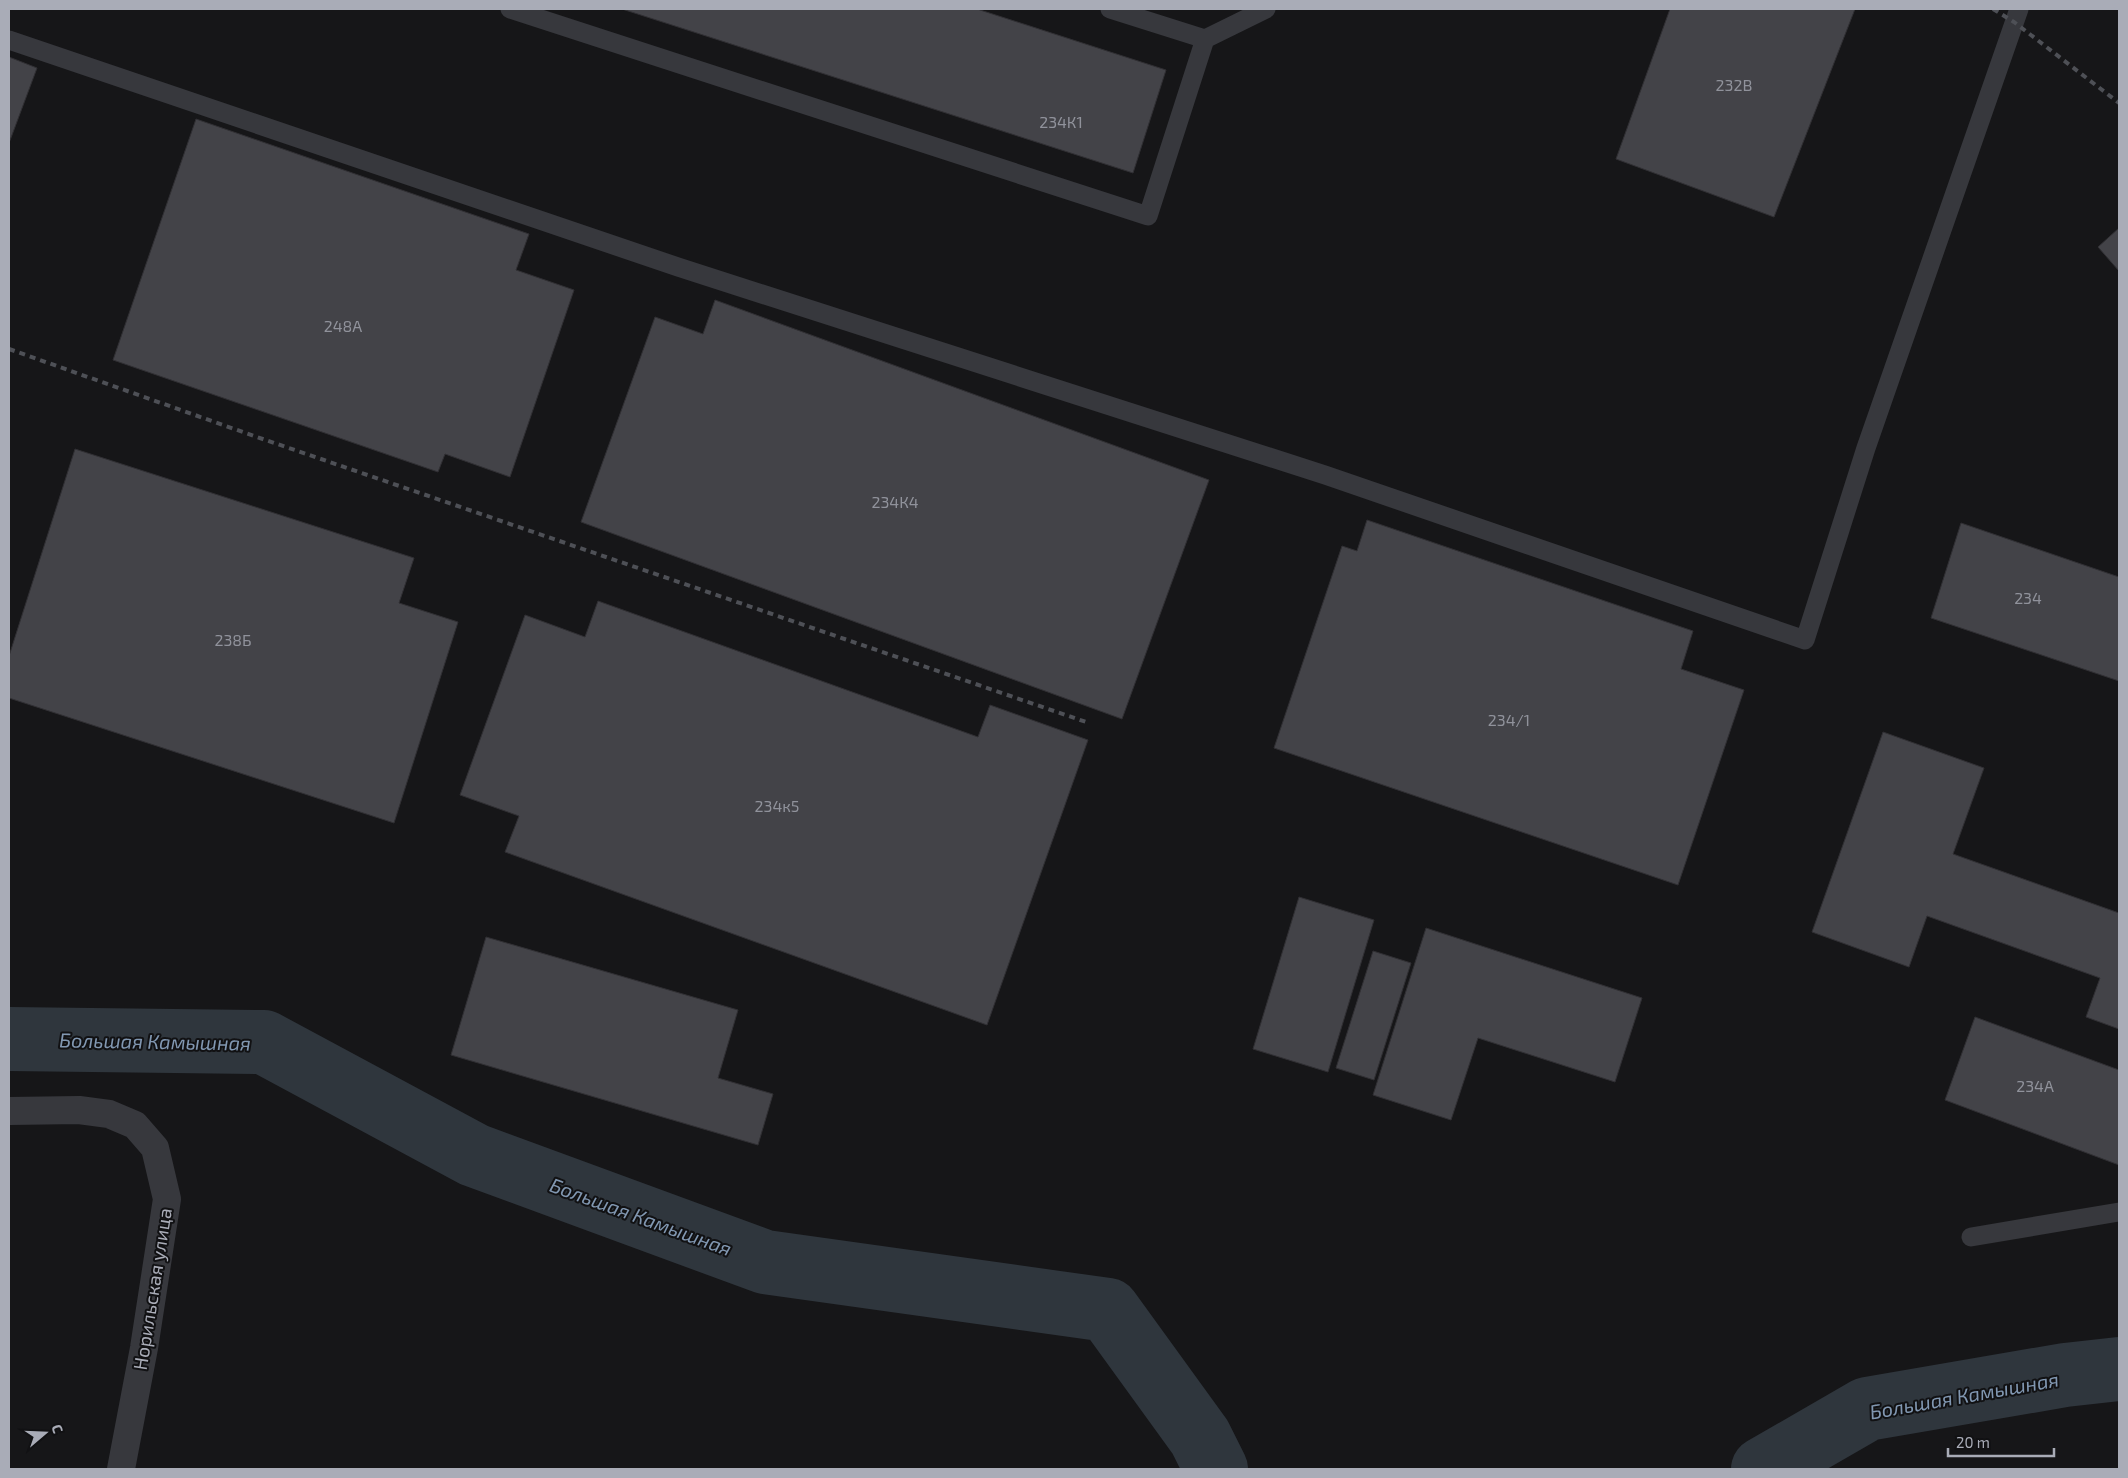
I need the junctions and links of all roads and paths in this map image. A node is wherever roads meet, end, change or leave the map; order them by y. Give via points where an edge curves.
1 (510, 9) edge
2 (1110, 9) edge
3 (1266, 9) edge
4 (2019, 9) edge
5 (9, 40) edge
6 (1204, 40) junction
7 (9, 1112) edge
8 (2119, 1212) edge
9 (1971, 1237) dead end
10 (121, 1469) edge

1 - 6 lane via 1148,216
2 - 6 lane
3 - 6 lane
4 - 5 lane via 1866,448 1805,640 1325,475 678,267
7 - 10 street, Норильская улица via 80,1110 109,1114 135,1125 155,1148 167,1199
8 - 9 lane

